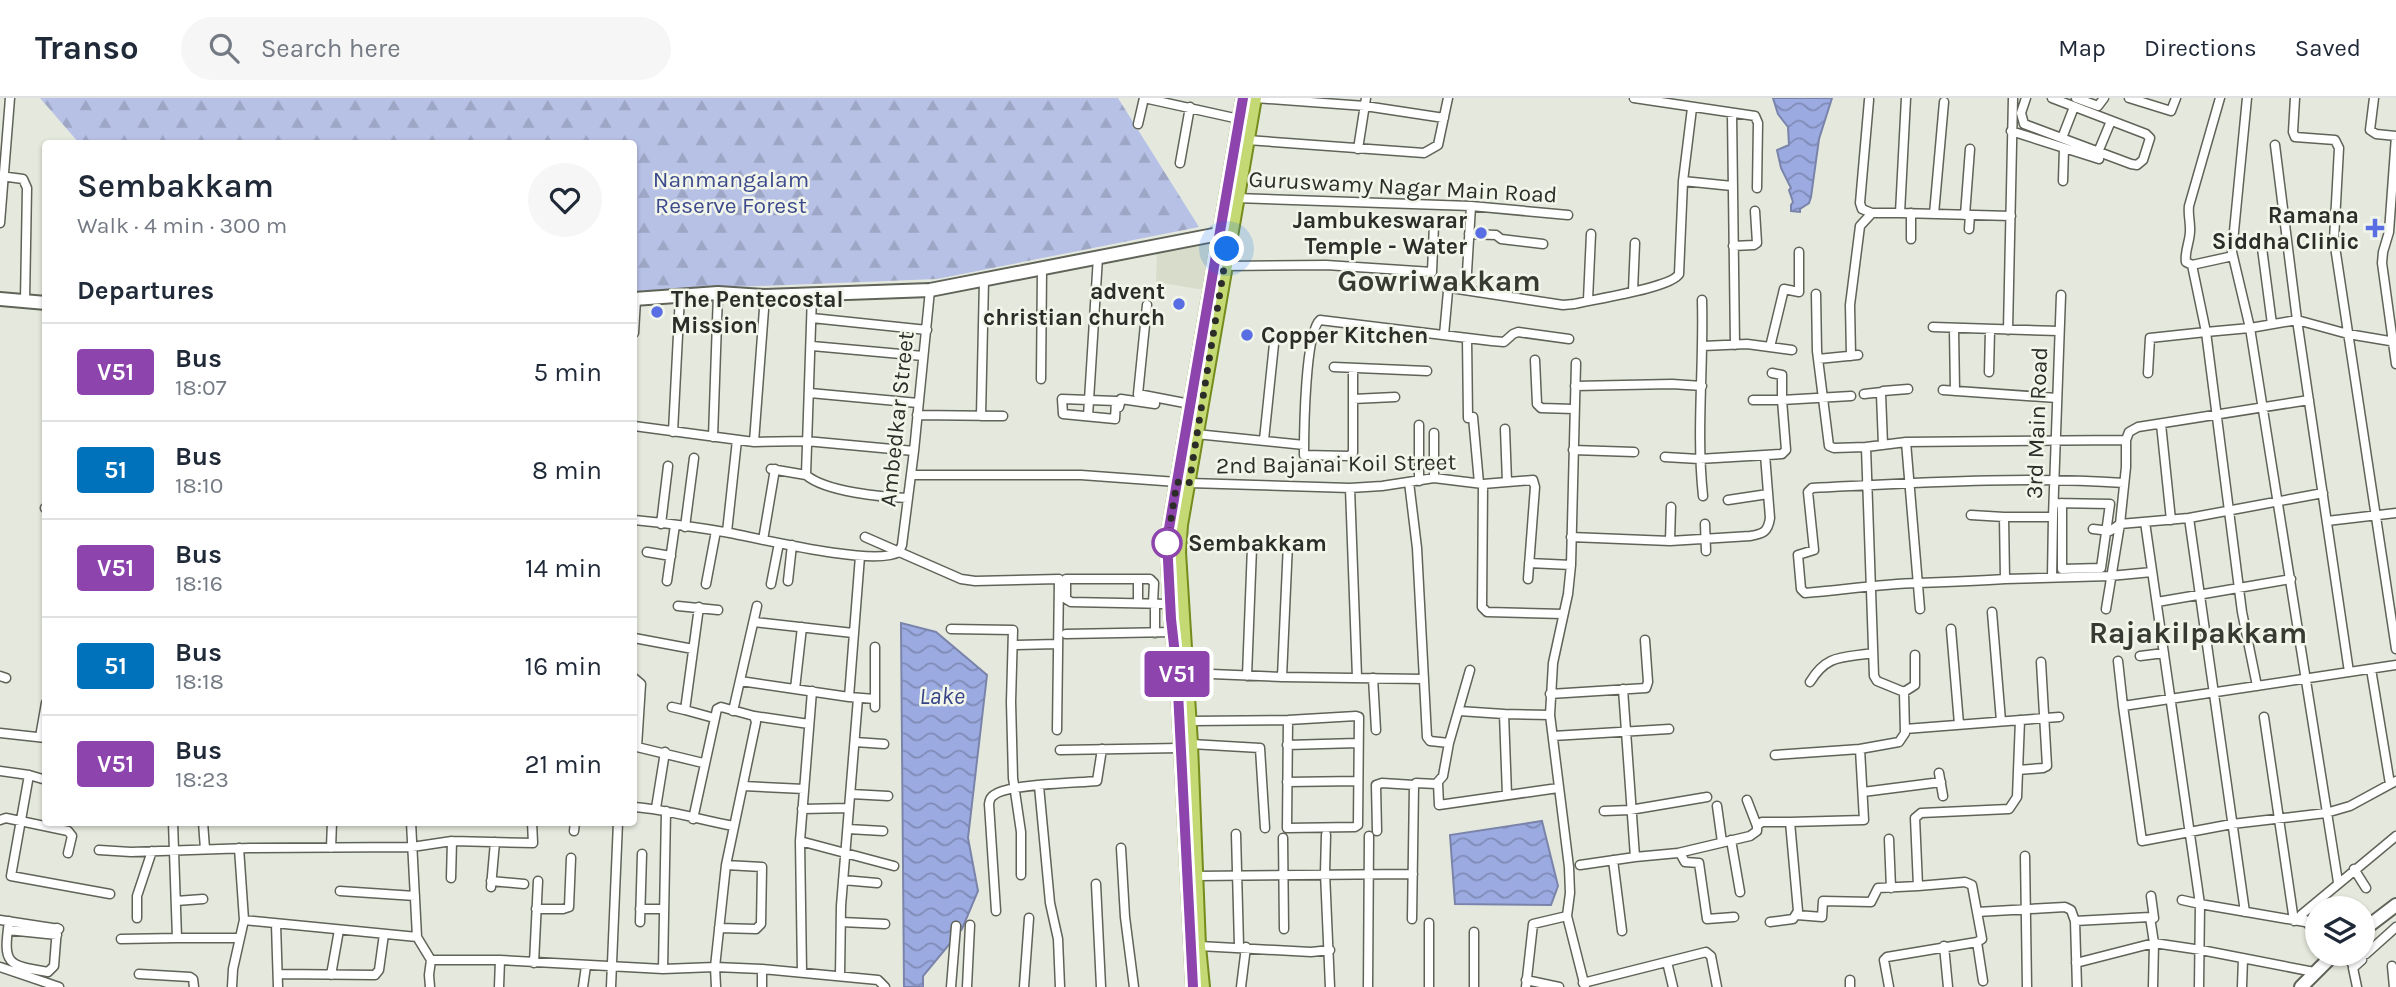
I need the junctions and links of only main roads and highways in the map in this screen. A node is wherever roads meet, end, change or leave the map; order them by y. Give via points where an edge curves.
1 (1243, 98) edge
2 (1255, 98) edge
3 (1224, 233) junction
4 (1183, 483) junction
5 (1186, 746) junction
6 (1193, 987) edge
7 (1203, 987) edge

1 - 3 main road
2 - 3 main road via 1237,198
3 - 4 main road via 1189,407
3 - 4 main road via 1224,266 1196,434
4 - 5 main road via 1179,552 1190,721
4 - 5 main road via 1167,540
5 - 6 main road
5 - 7 main road

